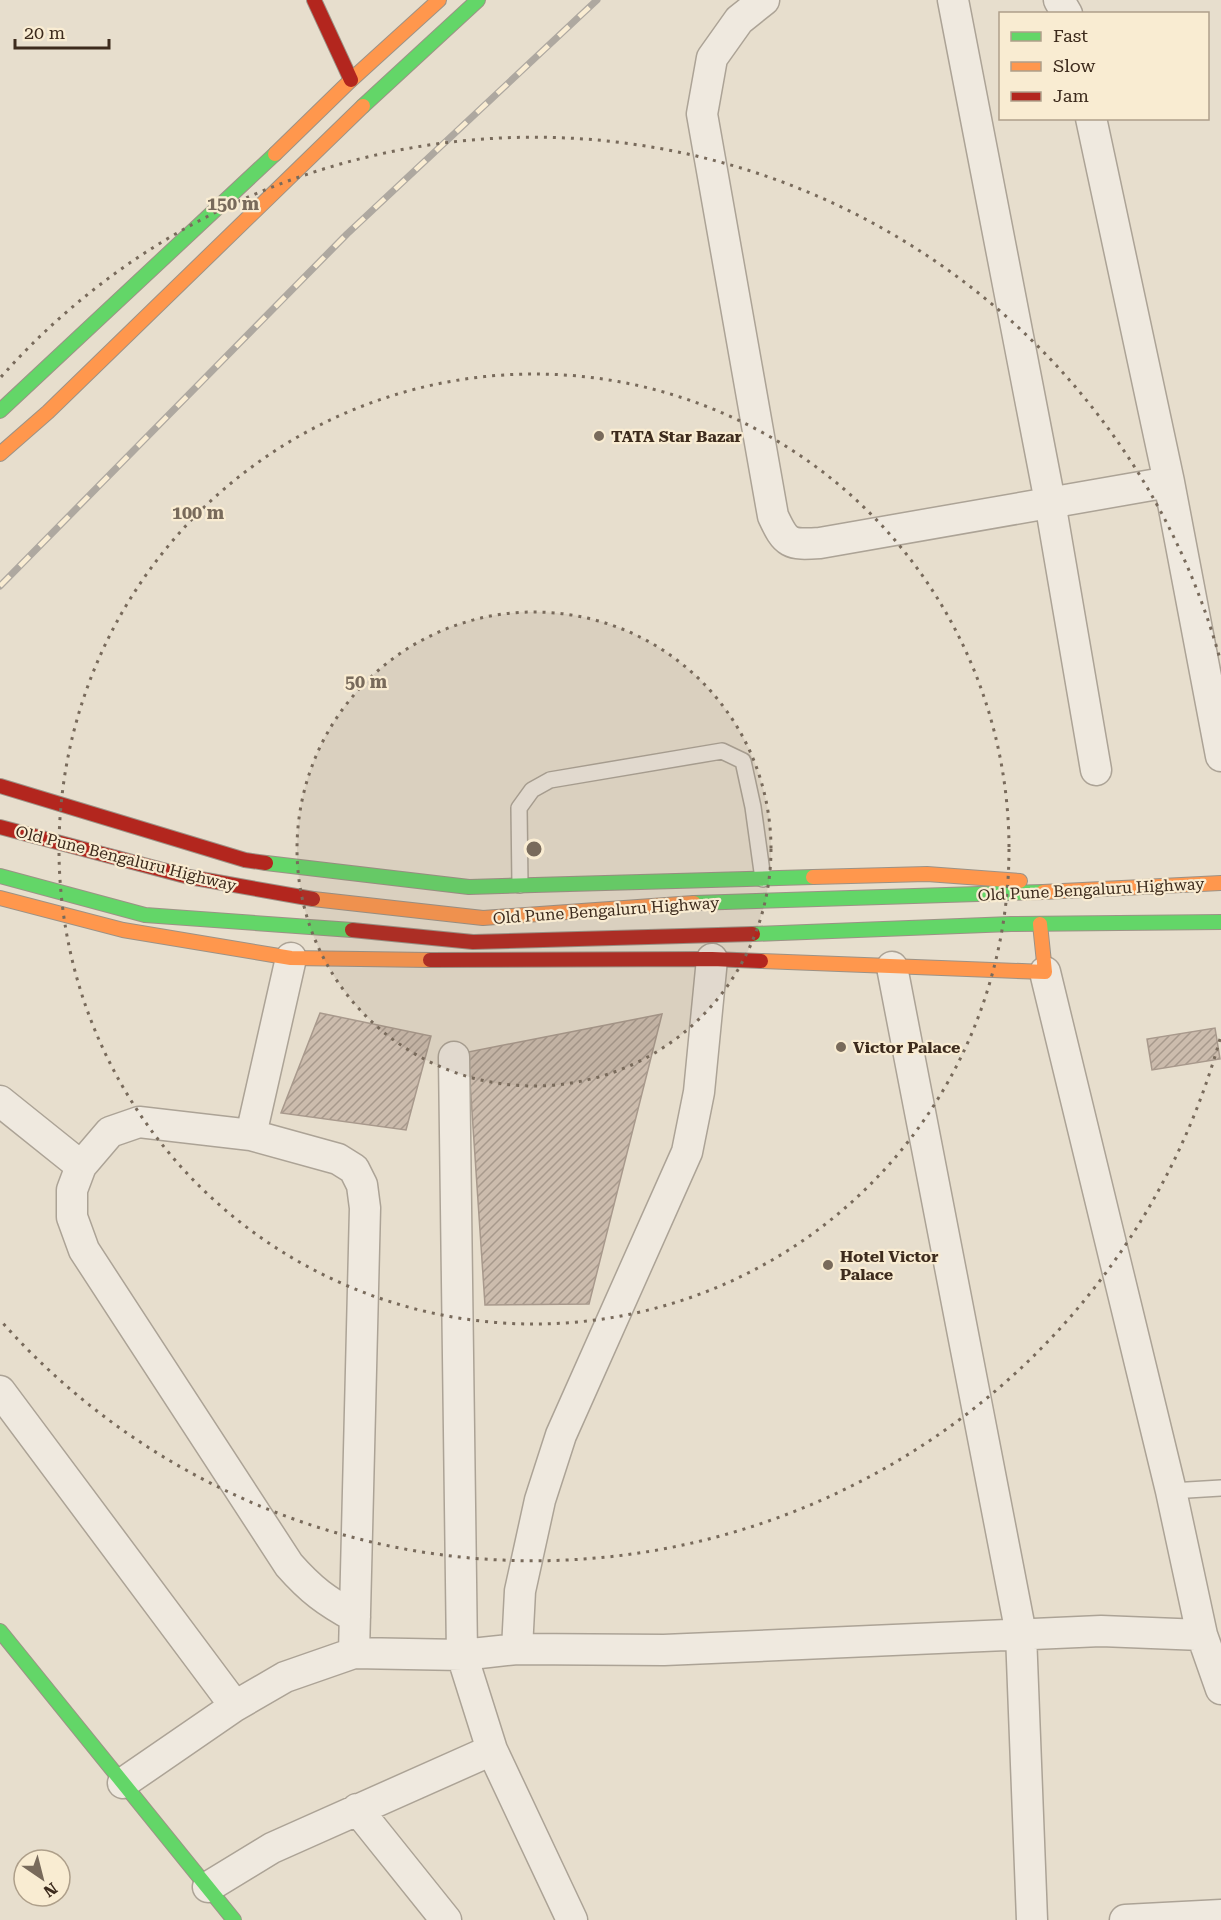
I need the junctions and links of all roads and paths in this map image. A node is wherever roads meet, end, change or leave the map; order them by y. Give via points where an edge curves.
1 (314, 0) edge
2 (439, 0) edge
3 (478, 0) edge
4 (764, 0) edge
5 (953, 0) edge
6 (351, 80) junction
7 (1091, 120) edge
8 (0, 411) edge
9 (0, 453) edge
10 (1169, 482) junction
11 (1050, 502) junction
12 (1221, 756) edge
13 (1096, 770) dead end
14 (0, 786) edge
15 (0, 827) edge
16 (0, 876) edge
17 (764, 879) junction
18 (1221, 883) edge
19 (520, 885) junction
20 (1048, 891) junction
21 (0, 898) edge
22 (1221, 922) edge
23 (1040, 924) junction
24 (291, 958) junction
25 (712, 959) junction
26 (892, 967) junction
27 (1045, 972) junction
28 (454, 1057) dead end
29 (0, 1101) edge
30 (251, 1135) junction
31 (81, 1166) junction
32 (0, 1390) edge
33 (1221, 1488) edge
34 (1171, 1491) junction
35 (355, 1617) junction
36 (0, 1631) edge
37 (1021, 1634) junction
38 (1202, 1635) junction
39 (517, 1649) junction
40 (354, 1653) junction
41 (462, 1655) junction
42 (1221, 1689) edge
43 (235, 1706) junction
44 (492, 1750) junction
45 (123, 1784) junction
46 (357, 1809) junction
47 (208, 1887) junction
48 (1221, 1915) edge
49 (234, 1920) edge
50 (446, 1920) edge
51 (572, 1920) edge
52 (1032, 1920) edge
53 (1125, 1920) edge

1 - 6 main road
2 - 6 main road
3 - 9 main road via 373,96 48,412
4 - 11 street via 739,20 712,58 702,114 773,516 782,536 796,545 820,543
5 - 11 street
6 - 8 main road
7 - 10 street
10 - 11 street
10 - 12 street
11 - 13 street
14 - 19 main road via 245,860 469,887
15 - 20 main road, Old Pune Bengaluru Highway via 189,877 319,900 483,918 698,903
16 - 23 main road, Old Pune Bengaluru Highway via 145,915 336,927 473,942
17 - 19 main road
17 - 19 lane via 743,761 722,751 550,780 532,790 519,808
17 - 20 main road via 927,874 1022,881
18 - 20 main road, Old Pune Bengaluru Highway
21 - 24 main road via 123,930
22 - 23 main road, Old Pune Bengaluru Highway
23 - 27 main road
24 - 25 main road
24 - 30 street
25 - 26 main road
25 - 39 street via 699,1092 687,1152 561,1435 540,1500 520,1591
26 - 27 main road
26 - 37 street
27 - 34 street
28 - 41 street
29 - 31 street
30 - 31 street via 139,1122 110,1132
30 - 35 street via 338,1159 354,1169 362,1185 365,1208
31 - 35 street via 72,1190 72,1217 84,1250 289,1565 309,1588
32 - 43 street
33 - 34 lane
34 - 38 street
35 - 40 street
36 - 45 main road
37 - 38 street via 1101,1631
37 - 39 street via 664,1650
37 - 52 street
38 - 42 street
39 - 41 street
40 - 41 street
40 - 43 street via 285,1677
41 - 44 street
43 - 45 street
44 - 46 street
44 - 51 street
45 - 47 main road
46 - 47 street via 272,1848
46 - 50 street
47 - 49 main road
48 - 53 street

